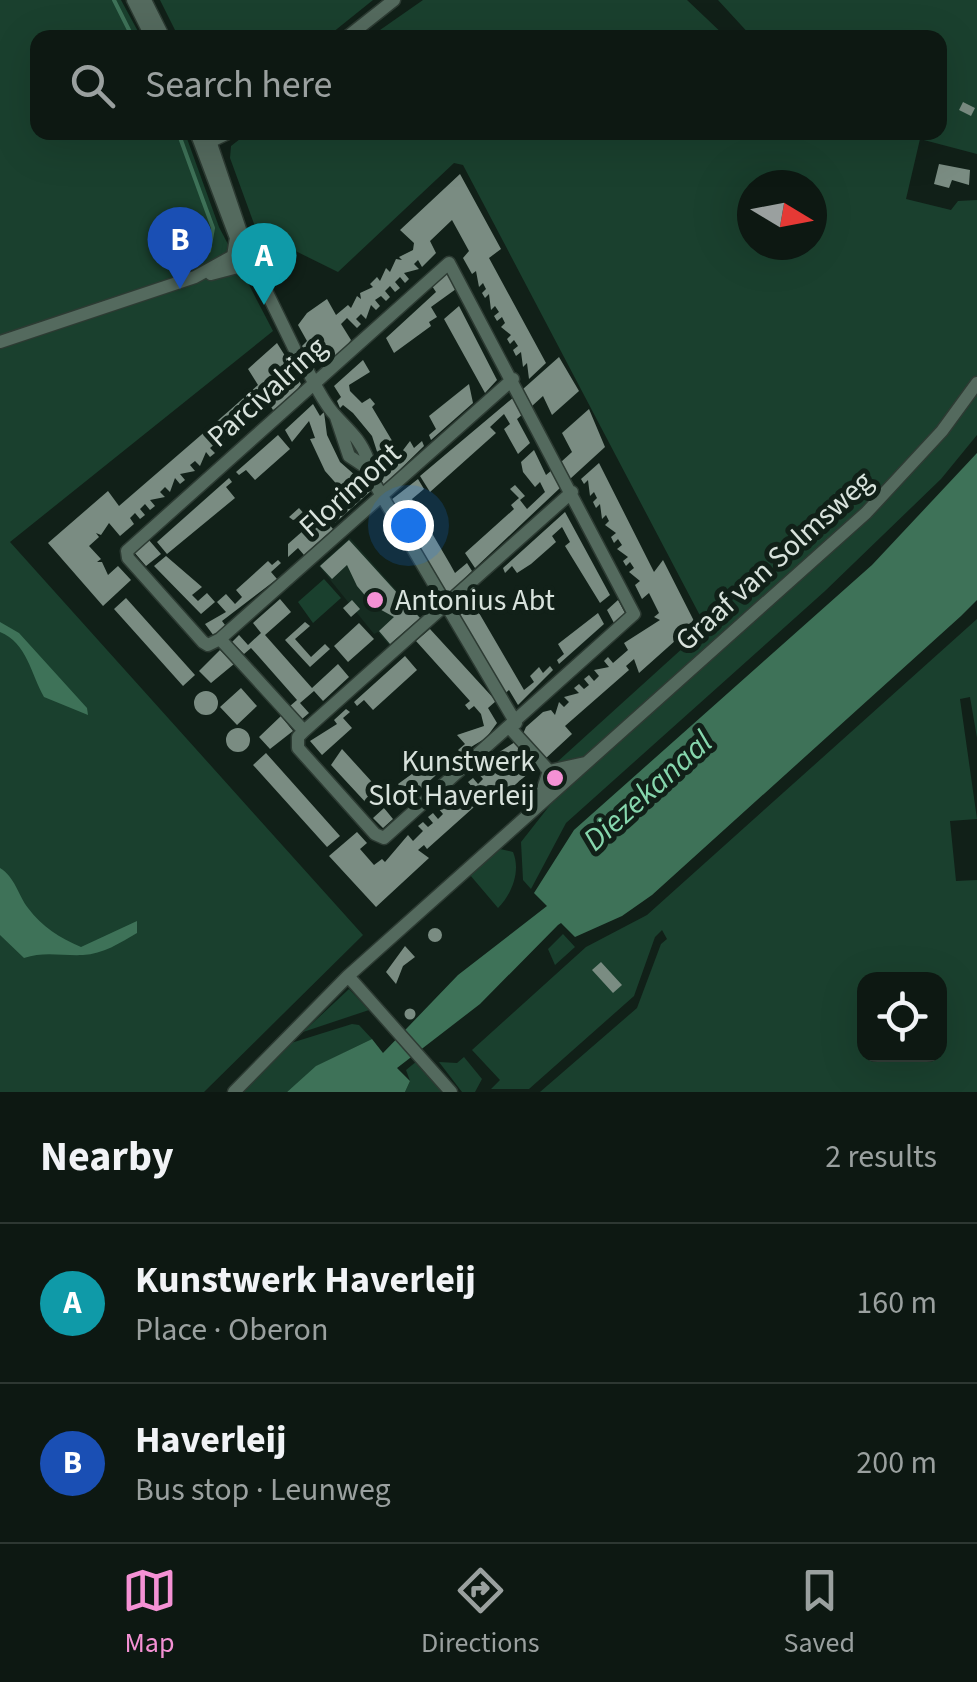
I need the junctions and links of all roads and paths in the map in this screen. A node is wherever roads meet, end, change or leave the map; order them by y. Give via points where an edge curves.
1 (133, 0) edge
2 (145, 0) edge
3 (394, 0) edge
4 (148, 30) edge
5 (160, 30) edge
6 (356, 30) edge
7 (204, 140) edge
8 (239, 261) junction
9 (0, 342) edge
10 (294, 348) dead end
11 (304, 364) dead end
12 (513, 379) junction
13 (314, 383) junction
14 (977, 383) edge
15 (384, 492) junction
16 (572, 492) junction
17 (449, 601) junction
18 (220, 639) junction
19 (513, 725) junction
20 (304, 731) junction
21 (589, 762) junction
22 (549, 772) junction
23 (536, 809) junction
24 (348, 976) junction
25 (234, 1092) edge
26 (451, 1092) edge

1 - 4 street
2 - 5 street
3 - 6 street
7 - 8 street via 247,239
8 - 9 street
8 - 10 street via 254,268
11 - 13 street
12 - 13 street, Parcivalring via 448,263
12 - 15 street, Florimont
12 - 16 street, Parcivalring
13 - 15 street via 354,431
13 - 18 street, Parcivalring via 127,551 203,642
14 - 21 street, Graaf van Solmsweg via 942,432 866,513
15 - 17 street
15 - 18 street, Florimont
16 - 17 street
16 - 19 street, Parcivalring via 634,614
17 - 19 street
17 - 20 street
18 - 20 street, Parcivalring
19 - 20 street, Parcivalring via 384,838 298,748
19 - 22 street
21 - 22 street, Graaf van Solmsweg
21 - 23 street, Graaf van Solmsweg
22 - 23 street, Graaf van Solmsweg
23 - 24 street, Graaf van Solmsweg
24 - 25 street, Graaf van Solmsweg
24 - 26 street

